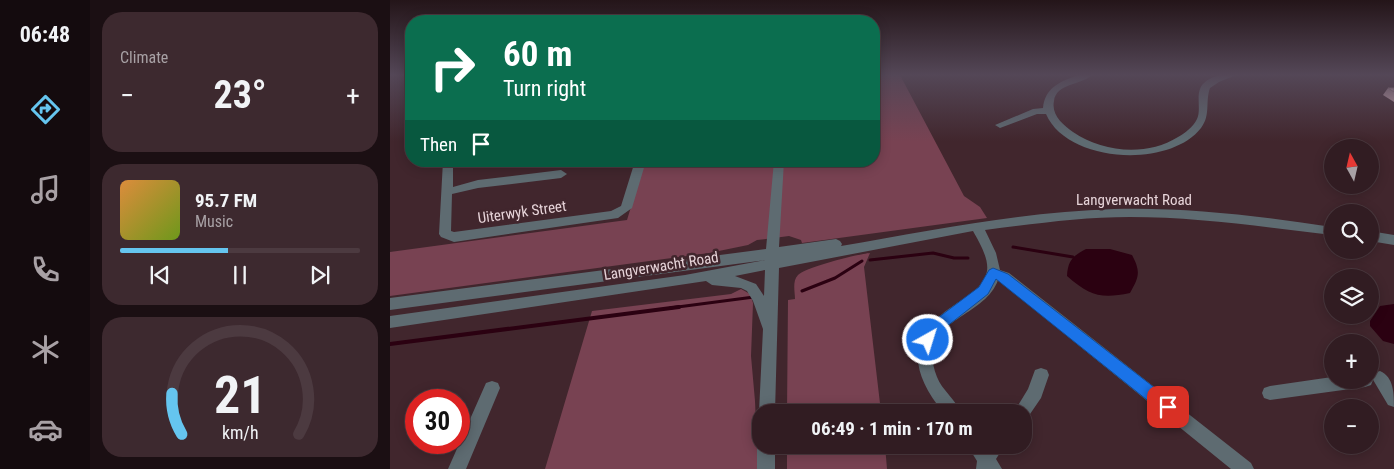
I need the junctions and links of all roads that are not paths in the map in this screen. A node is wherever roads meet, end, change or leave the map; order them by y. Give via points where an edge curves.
1 (1053, 97) edge
2 (1204, 97) edge
3 (1049, 111) junction
4 (1000, 125) dead end
5 (448, 167) edge
6 (639, 167) edge
7 (779, 167) edge
8 (561, 174) dead end
9 (446, 192) junction
10 (977, 226) junction
11 (1324, 230) edge
12 (1379, 236) edge
13 (1394, 236) edge
14 (1379, 237) edge
15 (1394, 240) edge
16 (774, 258) junction
17 (993, 273) junction
18 (685, 280) junction
19 (390, 304) edge
20 (390, 322) edge
21 (770, 334) junction
22 (1040, 375) dead end
23 (1379, 381) edge
24 (1324, 385) edge
25 (492, 388) dead end
26 (1270, 393) dead end
27 (1394, 400) edge
28 (767, 404) edge
29 (947, 404) edge
30 (1027, 404) edge
31 (766, 454) edge
32 (457, 469) edge
33 (766, 469) edge
34 (1245, 469) edge

1 - 3 street
2 - 3 street via 1204,114 1183,139 1156,150 1138,152 1099,149 1084,143 1056,123
3 - 4 street via 1036,111
5 - 9 street, Uiterwyk Street
6 - 9 street, Uiterwyk Street via 626,208 607,217 454,237 445,234
7 - 16 street
8 - 9 street via 478,184
10 - 11 street, Langverwacht Road via 1038,218 1130,213 1211,217
10 - 16 street, Langverwacht Road via 914,232
10 - 17 street via 990,256
12 - 13 street
14 - 15 street
16 - 18 street, Langverwacht Road
16 - 19 street, Langverwacht Road via 668,268
16 - 21 street
17 - 29 street via 983,290 936,327 925,348 930,381
17 - 34 street via 1004,277
18 - 20 street, Langverwacht Road
18 - 21 street via 735,281 750,285 756,290
21 - 28 street
22 - 30 street via 1035,393
23 - 27 street
24 - 26 street
25 - 32 street
31 - 33 street

